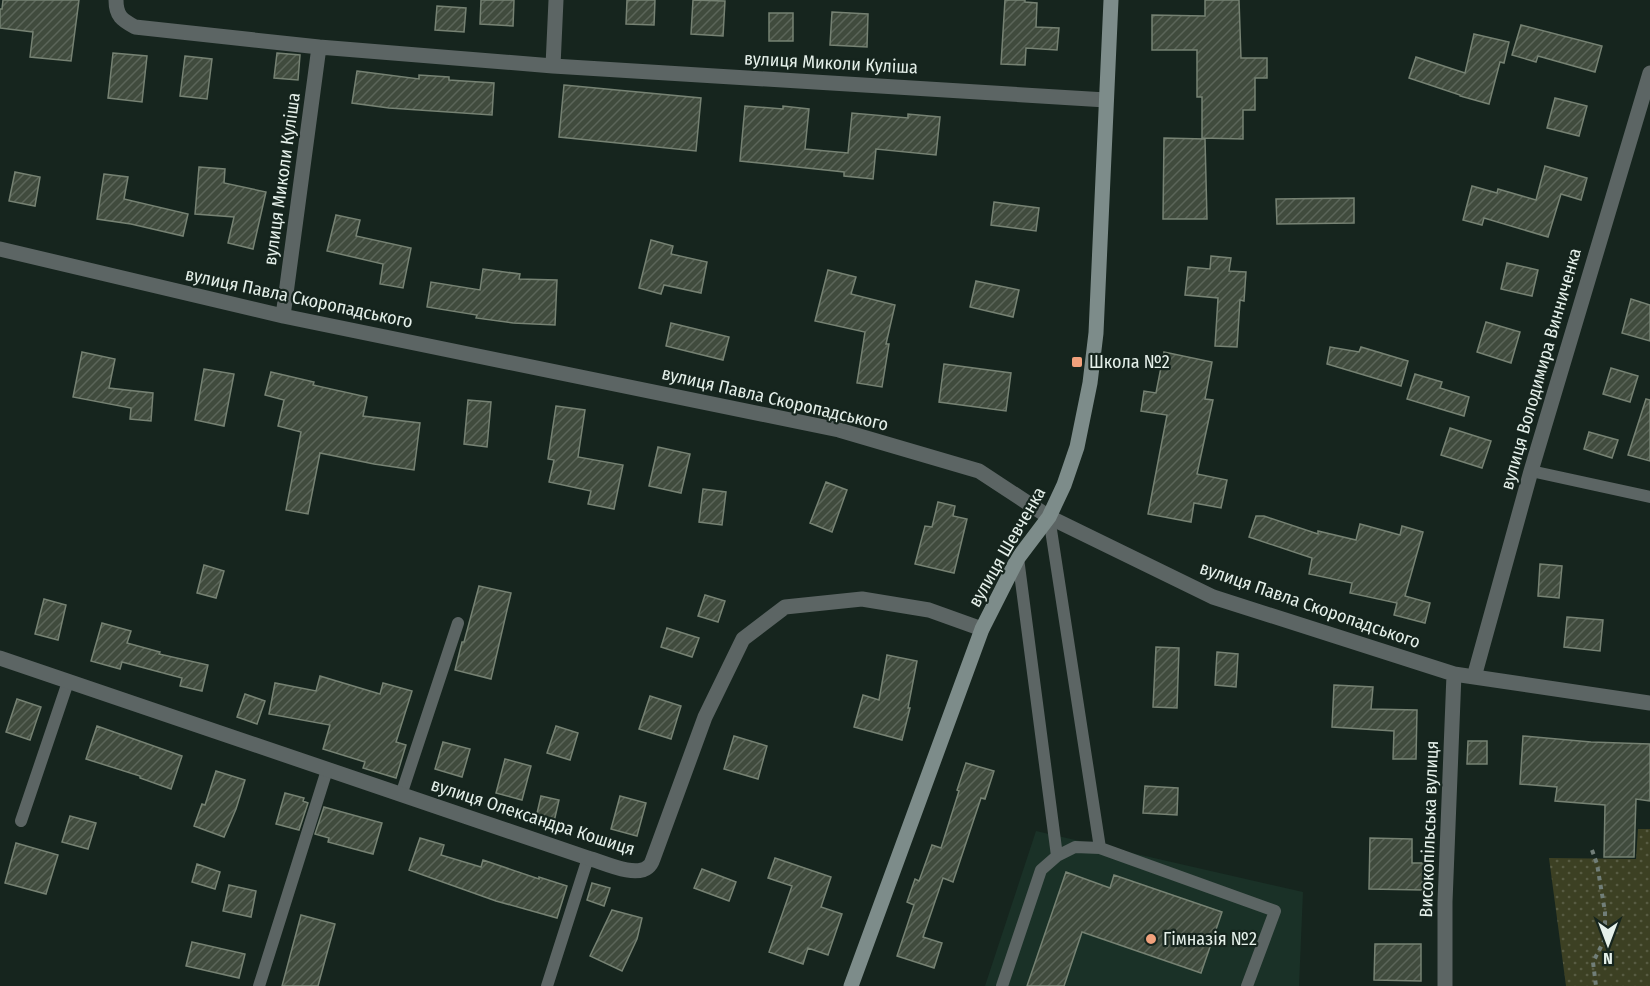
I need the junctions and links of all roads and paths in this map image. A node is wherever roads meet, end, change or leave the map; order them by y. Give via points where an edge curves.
1 (116, 0) edge
2 (556, 0) edge
3 (1112, 0) edge
4 (319, 47) junction
5 (553, 66) junction
6 (1650, 73) edge
7 (1106, 100) junction
8 (0, 249) edge
9 (283, 316) junction
10 (1531, 471) junction
11 (1650, 497) edge
12 (1049, 518) junction
13 (1018, 558) junction
14 (458, 623) dead end
15 (982, 629) junction
16 (0, 658) edge
17 (1454, 674) junction
18 (1474, 677) junction
19 (68, 682) junction
20 (1650, 703) edge
21 (327, 770) junction
22 (401, 795) junction
23 (21, 821) dead end
24 (1100, 848) junction
25 (1592, 850) dead end
26 (1057, 856) junction
27 (588, 858) junction
28 (259, 986) edge
29 (547, 986) edge
30 (851, 986) edge
31 (1002, 986) edge
32 (1247, 986) edge
33 (1445, 986) edge
34 (1596, 986) edge

1 - 4 street, вулиця Миколи Куліша via 121,20 135,27
2 - 5 street
3 - 7 street, вулиця Шевченка
4 - 5 street, вулиця Миколи Куліша
4 - 9 street, вулиця Миколи Куліша
5 - 7 street, вулиця Миколи Куліша
6 - 10 street, вулиця Володимира Винниченка
7 - 12 street, вулиця Шевченка via 1096,333 1090,383 1077,447
8 - 9 street, вулиця Павла Скоропадського
9 - 12 street, вулиця Павла Скоропадського via 839,430 979,471
10 - 11 lane
10 - 18 street, вулиця Володимира Винниченка
12 - 13 street, вулиця Шевченка
12 - 17 street, вулиця Павла Скоропадського via 1213,597
12 - 24 lane
13 - 15 street, вулиця Шевченка
13 - 26 lane
14 - 22 lane
15 - 27 street, вулиця Олександра Кошиця via 929,610 862,599 785,607 743,639 705,717 648,867 627,870
15 - 30 street, вулиця Шевченка
16 - 19 street, вулиця Олександра Кошиця
17 - 18 street, вулиця Павла Скоропадського
17 - 33 street, Високопільська вулиця
18 - 20 street, вулиця Павла Скоропадського
19 - 21 street, вулиця Олександра Кошиця
19 - 23 lane
21 - 22 street, вулиця Олександра Кошиця
21 - 28 lane
22 - 27 street, вулиця Олександра Кошиця
24 - 26 lane via 1075,847
24 - 32 lane via 1275,911
25 - 34 path via 1605,912 1605,939 1593,962
26 - 31 lane via 1041,870
27 - 29 lane

